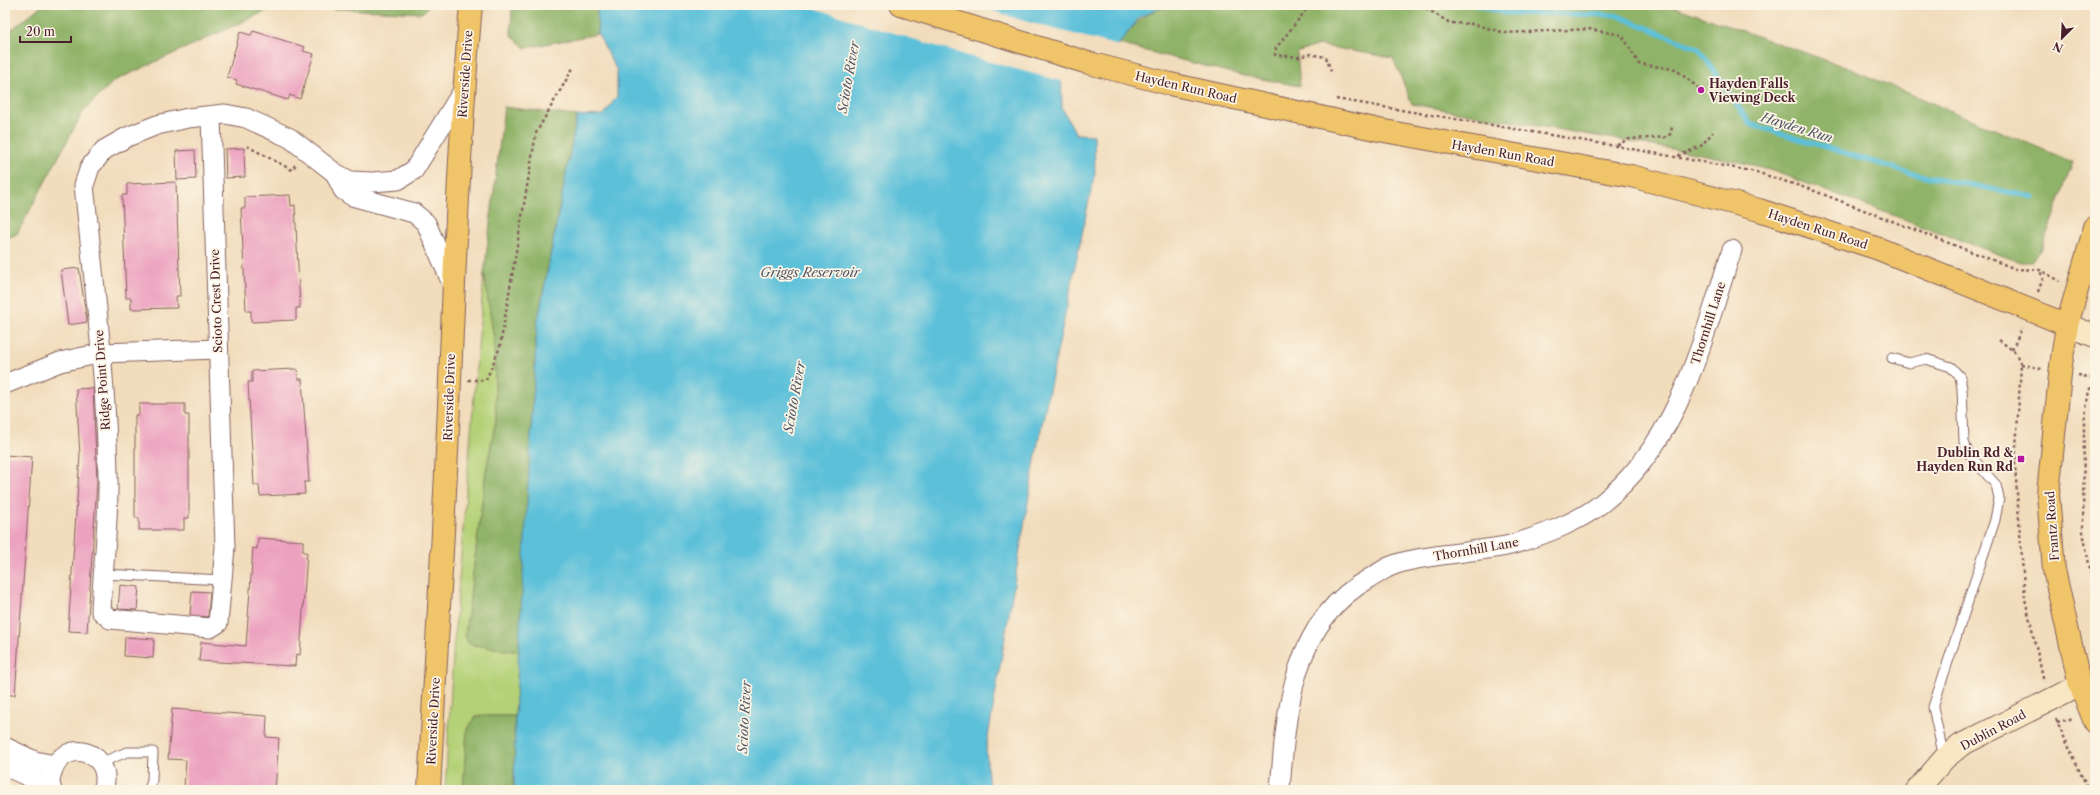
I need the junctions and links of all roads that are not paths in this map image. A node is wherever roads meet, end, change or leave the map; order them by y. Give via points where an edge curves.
1 (471, 5) edge
2 (901, 5) edge
3 (464, 89) junction
4 (210, 116) junction
5 (335, 173) junction
6 (2095, 227) edge
7 (1732, 250) dead end
8 (453, 286) junction
9 (2067, 325) junction
10 (2095, 336) edge
11 (218, 349) junction
12 (102, 353) junction
13 (1892, 358) dead end
14 (5, 384) edge
15 (103, 574) junction
16 (223, 580) junction
17 (215, 626) joint
18 (2080, 685) junction
19 (2095, 722) edge
20 (5, 747) edge
21 (1944, 759) junction
22 (100, 762) junction
23 (54, 765) junction
24 (5, 766) edge
25 (52, 789) edge
26 (103, 790) edge
27 (150, 790) edge
28 (429, 790) edge
29 (1280, 790) edge
30 (1917, 790) edge

1 - 3 main road, Riverside Drive
2 - 9 main road, Hayden Run Road via 1085,62 1170,84 1379,130 1631,176 1766,212 1879,249
3 - 5 street via 414,170 398,180 372,182 350,180
3 - 8 main road, Riverside Drive
4 - 5 street via 225,114 246,118 290,138
4 - 11 street, Scioto Crest Drive
4 - 12 street, Ridge Point Drive via 188,118 145,130 104,150 90,167 84,185
5 - 8 street via 343,190 352,196 414,213 426,223
6 - 9 main road
7 - 29 street, Thornhill Lane via 1689,379 1671,418 1650,452 1623,485 1600,505 1568,523 1516,544 1394,565 1352,588 1321,620 1301,659 1289,704
8 - 28 main road, Riverside Drive
9 - 10 main road, Hayden Run Road
9 - 18 main road, Frantz Road via 2048,494 2054,570
11 - 12 street
11 - 16 street, Scioto Crest Drive via 226,547
12 - 14 street via 60,362
12 - 15 street, Ridge Point Drive via 108,475
13 - 21 lane via 1909,363 1926,359 1951,368 1960,376 1964,442 1968,453 1996,485 1999,498 1995,520 1933,707
15 - 16 lane
15 - 17 street, Ridge Point Drive via 101,611 110,619 210,628
16 - 17 street, Scioto Crest Drive via 218,623
18 - 19 main road, Frantz Road
18 - 21 main road, Dublin Road via 1990,729 1961,745
20 - 23 street via 35,761
21 - 30 main road, Dublin Road
22 - 23 street via 92,755 71,752
22 - 26 street via 105,772 106,783
22 - 27 lane via 127,752 153,752
23 - 25 street via 51,775
24 - 25 street

